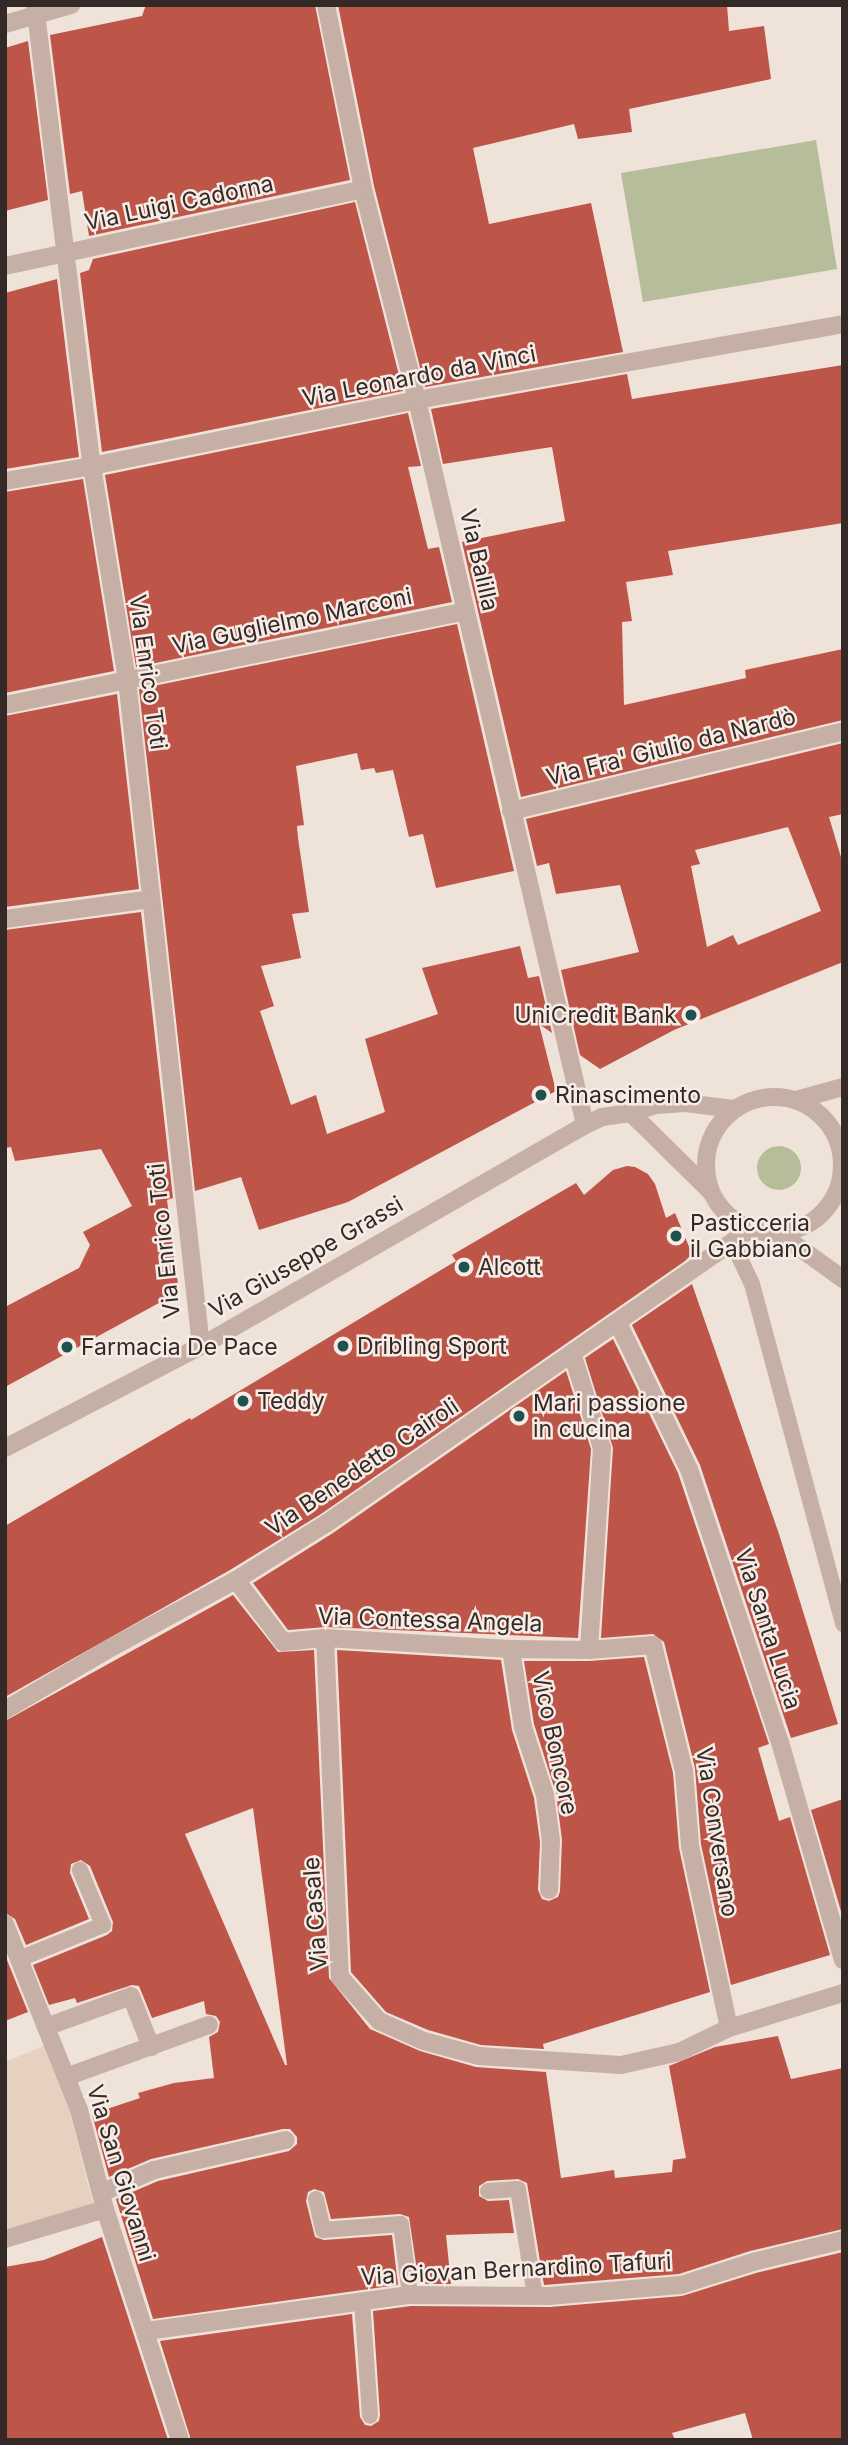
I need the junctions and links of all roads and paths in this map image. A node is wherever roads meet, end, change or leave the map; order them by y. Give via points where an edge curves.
1 (71, 5) edge
2 (326, 5) edge
3 (36, 10) edge
4 (5, 24) edge
5 (363, 189) junction
6 (65, 253) junction
7 (5, 266) edge
8 (843, 324) edge
9 (417, 400) junction
10 (92, 466) junction
11 (5, 481) edge
12 (465, 611) junction
13 (127, 680) junction
14 (5, 705) edge
15 (843, 731) edge
16 (511, 811) junction
17 (151, 899) junction
18 (5, 919) edge
19 (843, 1087) edge
20 (796, 1100) junction
21 (734, 1109) junction
22 (631, 1113) junction
23 (585, 1125) junction
24 (843, 1165) edge
25 (837, 1192) junction
26 (711, 1193) junction
27 (843, 1213) edge
28 (751, 1229) junction
29 (779, 1233) junction
30 (733, 1244) junction
31 (843, 1279) edge
32 (618, 1324) junction
33 (201, 1346) junction
34 (572, 1353) junction
35 (5, 1448) edge
36 (236, 1580) junction
37 (843, 1624) edge
38 (325, 1638) junction
39 (653, 1645) joint
40 (511, 1649) junction
41 (589, 1650) junction
42 (5, 1710) edge
43 (80, 1870) dead end
44 (549, 1890) dead end
45 (5, 1924) edge
46 (19, 1959) junction
47 (843, 1960) edge
48 (843, 1993) edge
49 (209, 2025) dead end
50 (46, 2026) junction
51 (729, 2028) junction
52 (151, 2046) junction
53 (66, 2077) junction
54 (286, 2140) dead end
55 (488, 2190) dead end
56 (316, 2199) dead end
57 (103, 2201) junction
58 (5, 2239) edge
59 (843, 2241) edge
60 (410, 2295) junction
61 (535, 2296) junction
62 (362, 2301) junction
63 (146, 2331) junction
64 (370, 2416) dead end
65 (180, 2440) edge

1 - 3 street
2 - 5 street, Via Balilla
3 - 4 street
3 - 6 street, Via Enrico Toti
5 - 6 street, Via Luigi Cadorna
5 - 9 street, Via Balilla
6 - 7 street, Via Luigi Cadorna
6 - 10 street, Via Enrico Toti
8 - 9 street, Via Leonardo da Vinci
9 - 10 street, Via Leonardo da Vinci
9 - 12 street, Via Balilla
10 - 11 street, Via Leonardo da Vinci
10 - 13 street, Via Enrico Toti
12 - 13 street, Via Guglielmo Marconi
12 - 16 street, Via Balilla
13 - 14 street, Via Guglielmo Marconi
13 - 17 street, Via Enrico Toti
15 - 16 street, Via Fra' Giulio da Nardò
16 - 23 street, Via Balilla
17 - 18 street
17 - 33 street, Via Enrico Toti
19 - 20 street
20 - 21 street via 775,1096 753,1099
20 - 24 street via 815,1109 830,1124
21 - 22 street, Via Giuseppe Grassi via 685,1103
21 - 26 street via 718,1126 708,1147
22 - 23 street, Via Giuseppe Grassi
22 - 26 street
23 - 33 street, Via Giuseppe Grassi
24 - 25 street
25 - 27 street
25 - 29 street via 814,1220
26 - 28 street via 727,1214
28 - 29 street
28 - 30 street, Via Benedetto Cairoli
29 - 31 street
30 - 32 street, Via Benedetto Cairoli
30 - 37 lane via 752,1284
32 - 34 street, Via Benedetto Cairoli
32 - 47 street, Via Santa Lucia via 689,1468 780,1742
33 - 35 street, Via Giuseppe Grassi
34 - 36 street, Via Benedetto Cairoli
34 - 41 street via 602,1448
36 - 38 street, Via Contessa Angela via 283,1642
36 - 42 street, Via Benedetto Cairoli
38 - 40 street, Via Contessa Angela
38 - 51 street, Via Casale via 340,1976 379,2021 479,2056 621,2065 679,2052
39 - 41 street, Via Contessa Angela
39 - 51 street, Via Conversano via 684,1771 690,1846
40 - 41 street, Via Contessa Angela
40 - 44 street, Vico Boncore via 523,1727 545,1795 551,1841
43 - 46 lane via 103,1925
45 - 46 street, Via San Giovanni
46 - 50 street, Via San Giovanni
48 - 51 street, Via Casale
49 - 52 street
50 - 52 street via 131,1996
50 - 53 street, Via San Giovanni
52 - 53 street
53 - 57 street, Via San Giovanni
54 - 57 street via 154,2170
55 - 61 lane via 518,2189
56 - 60 lane via 323,2230 401,2224
57 - 58 street
57 - 63 street, Via San Giovanni
59 - 61 street, Via Giovan Bernardino Tafuri via 681,2285
60 - 61 street, Via Giovan Bernardino Tafuri
60 - 62 street, Via Giovan Bernardino Tafuri
62 - 63 street, Via Giovan Bernardino Tafuri
62 - 64 lane
63 - 65 street, Via San Giovanni

